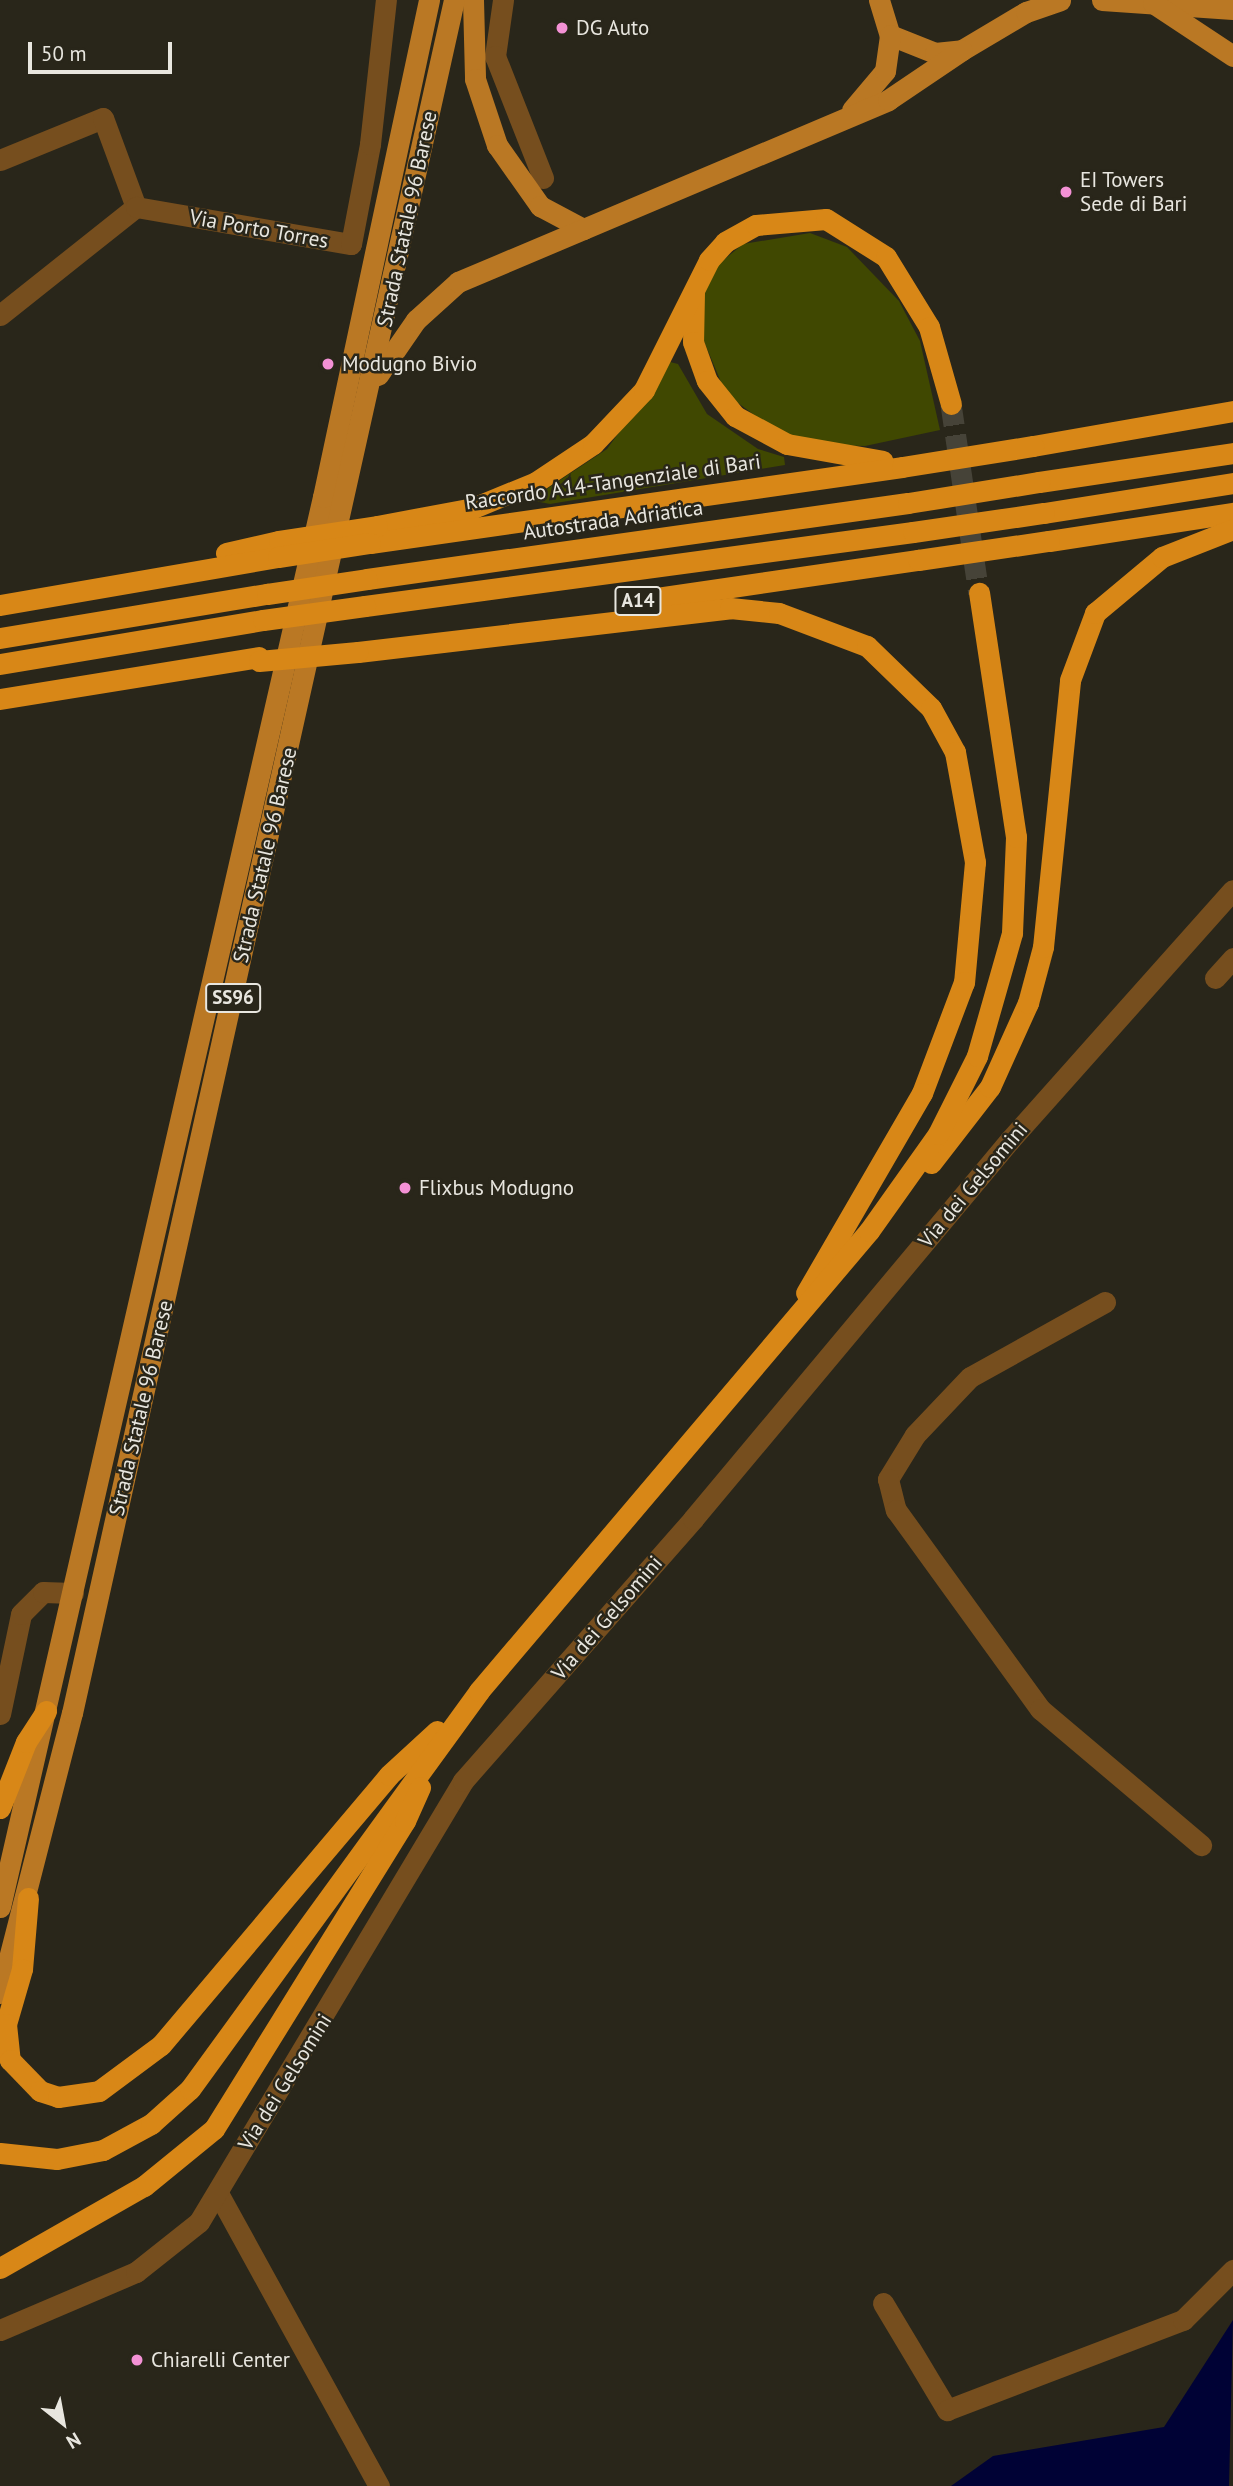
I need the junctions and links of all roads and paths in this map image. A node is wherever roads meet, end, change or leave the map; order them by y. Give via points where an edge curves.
1 (386, 0) edge
2 (429, 0) edge
3 (454, 0) edge
4 (473, 0) edge
5 (503, 0) edge
6 (1060, 0) edge
7 (1102, 0) edge
8 (877, 2) edge
9 (1153, 3) junction
10 (1233, 9) edge
11 (890, 35) junction
12 (962, 50) junction
13 (1233, 56) edge
14 (840, 121) junction
15 (532, 156) junction
16 (0, 160) edge
17 (511, 171) junction
18 (543, 178) dead end
19 (136, 207) junction
20 (583, 229) junction
21 (694, 284) junction
22 (0, 316) edge
23 (369, 391) junction
24 (951, 404) tunnel mouth
25 (1233, 411) edge
26 (1233, 453) edge
27 (898, 467) junction
28 (1233, 483) edge
29 (1233, 513) edge
30 (1233, 529) edge
31 (373, 535) junction
32 (979, 593) tunnel mouth
33 (0, 605) edge
34 (0, 638) edge
35 (358, 647) junction
36 (0, 664) edge
37 (0, 699) edge
38 (1233, 890) edge
39 (1233, 958) edge
40 (1215, 978) dead end
41 (888, 1207) junction
42 (1105, 1302) dead end
43 (792, 1322) junction
44 (74, 1593) junction
45 (480, 1691) junction
46 (46, 1712) junction
47 (0, 1714) edge
48 (438, 1744) junction
49 (0, 1808) edge
50 (1201, 1845) dead end
51 (28, 1898) junction
52 (0, 1907) edge
53 (0, 1993) edge
54 (1, 2153) edge
55 (219, 2195) junction
56 (0, 2268) edge
57 (1233, 2270) edge
58 (883, 2303) dead end
59 (0, 2330) edge
60 (379, 2486) edge

1 - 19 street, Via Porto Torres via 370,144 351,244
2 - 44 main road, Strada Statale 96 Barese / SS96
3 - 23 main road, Strada Statale 96 Barese / SS96
4 - 17 main road via 475,79
5 - 15 street via 495,56
6 - 12 main road via 1026,12
7 - 9 main road
8 - 11 main road
9 - 10 main road
9 - 13 main road
11 - 12 main road via 918,51
11 - 14 main road via 885,71
12 - 14 main road via 888,100
14 - 20 main road
15 - 17 street
15 - 18 street
16 - 19 street via 103,118
17 - 20 main road via 540,206
19 - 22 street
20 - 23 main road via 458,282 416,320
21 - 24 highway via 725,242 757,225 826,219 886,257 929,327
21 - 27 highway via 693,342 707,382 734,416 786,444
21 - 31 highway via 644,390 564,467 473,508
23 - 51 main road, Strada Statale 96 Barese / SS96
25 - 27 highway, Raccordo A14-Tangenziale di Bari, bridge
26 - 34 highway, Autostrada Adriatica, bridge via 267,594
27 - 31 highway, Raccordo A14-Tangenziale di Bari
28 - 36 highway, A14, bridge via 913,532 263,620
29 - 35 highway, A14, bridge
30 - 41 highway via 1161,557 1095,613 1070,680 1043,947 1028,1003 990,1087 958,1135
31 - 33 highway, Raccordo A14-Tangenziale di Bari, bridge via 278,549
32 - 41 highway via 1016,837 1012,933 977,1056 938,1134
35 - 37 highway, A14, bridge via 179,668
35 - 43 highway via 730,608 779,613 867,646 932,708 955,752 975,862 964,982 922,1093
38 - 55 street, Via dei Gelsomini via 1009,1141 693,1519 463,1781
39 - 40 street
41 - 43 highway
42 - 50 street via 970,1377 915,1434 888,1479 896,1510 1041,1709
43 - 45 highway
44 - 46 main road, Strada Statale 96 Barese / SS96
44 - 47 street via 43,1592 21,1614
45 - 48 highway
45 - 51 highway via 389,1775 161,2045 99,2091 48,2094 26,2083 10,2060 6,2024 22,1969
46 - 49 highway via 26,1742
46 - 52 main road, Strada Statale 96 Barese / SS96
48 - 54 highway via 174,2105 129,2138 91,2153 36,2159
48 - 56 highway via 405,1821 214,2129 154,2179
51 - 53 main road, Strada Statale 96 Barese / SS96
55 - 59 street, Via dei Gelsomini via 173,2248 136,2272
55 - 60 street
57 - 58 street via 1183,2320 947,2410

